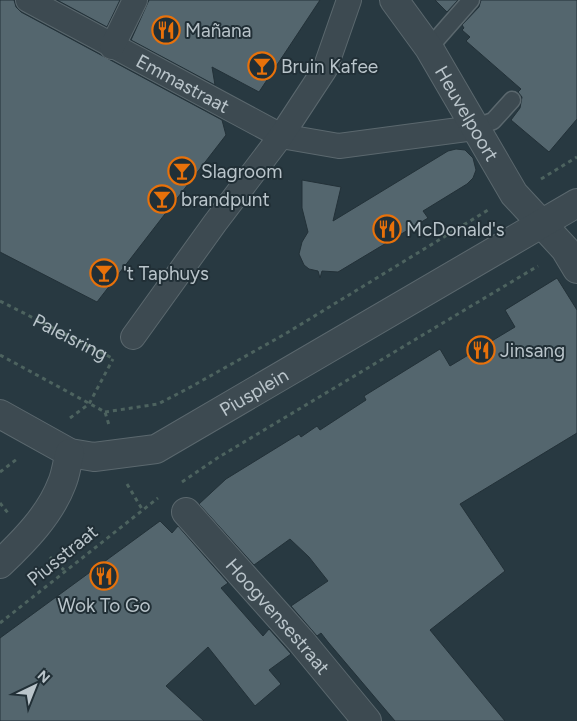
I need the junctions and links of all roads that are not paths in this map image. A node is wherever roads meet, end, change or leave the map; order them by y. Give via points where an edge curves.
1 (28, 0) edge
2 (135, 0) edge
3 (349, 0) edge
4 (394, 0) edge
5 (471, 0) edge
6 (429, 48) junction
7 (118, 50) junction
8 (512, 100) dead end
9 (474, 128) junction
10 (281, 136) junction
11 (577, 203) edge
12 (542, 225) junction
13 (571, 259) edge
14 (133, 337) road end
15 (0, 414) edge
16 (70, 452) junction
17 (186, 512) dead end
18 (0, 564) edge
19 (367, 721) edge

1 - 7 street, Emmastraat
2 - 7 street
3 - 10 street via 325,69
4 - 6 street, Heuvelpoort
5 - 6 lane
6 - 9 street, Heuvelpoort
7 - 10 street, Emmastraat
8 - 9 lane via 493,121
9 - 10 street via 339,146
9 - 12 street, Heuvelpoort via 514,194
10 - 14 street
11 - 12 street, Piusplein
12 - 13 street, Heuvelpoort
12 - 16 street, Piusplein via 156,449 94,457
15 - 16 street
16 - 18 street via 62,483 49,507 28,537
17 - 19 street, Hoogvensestraat

